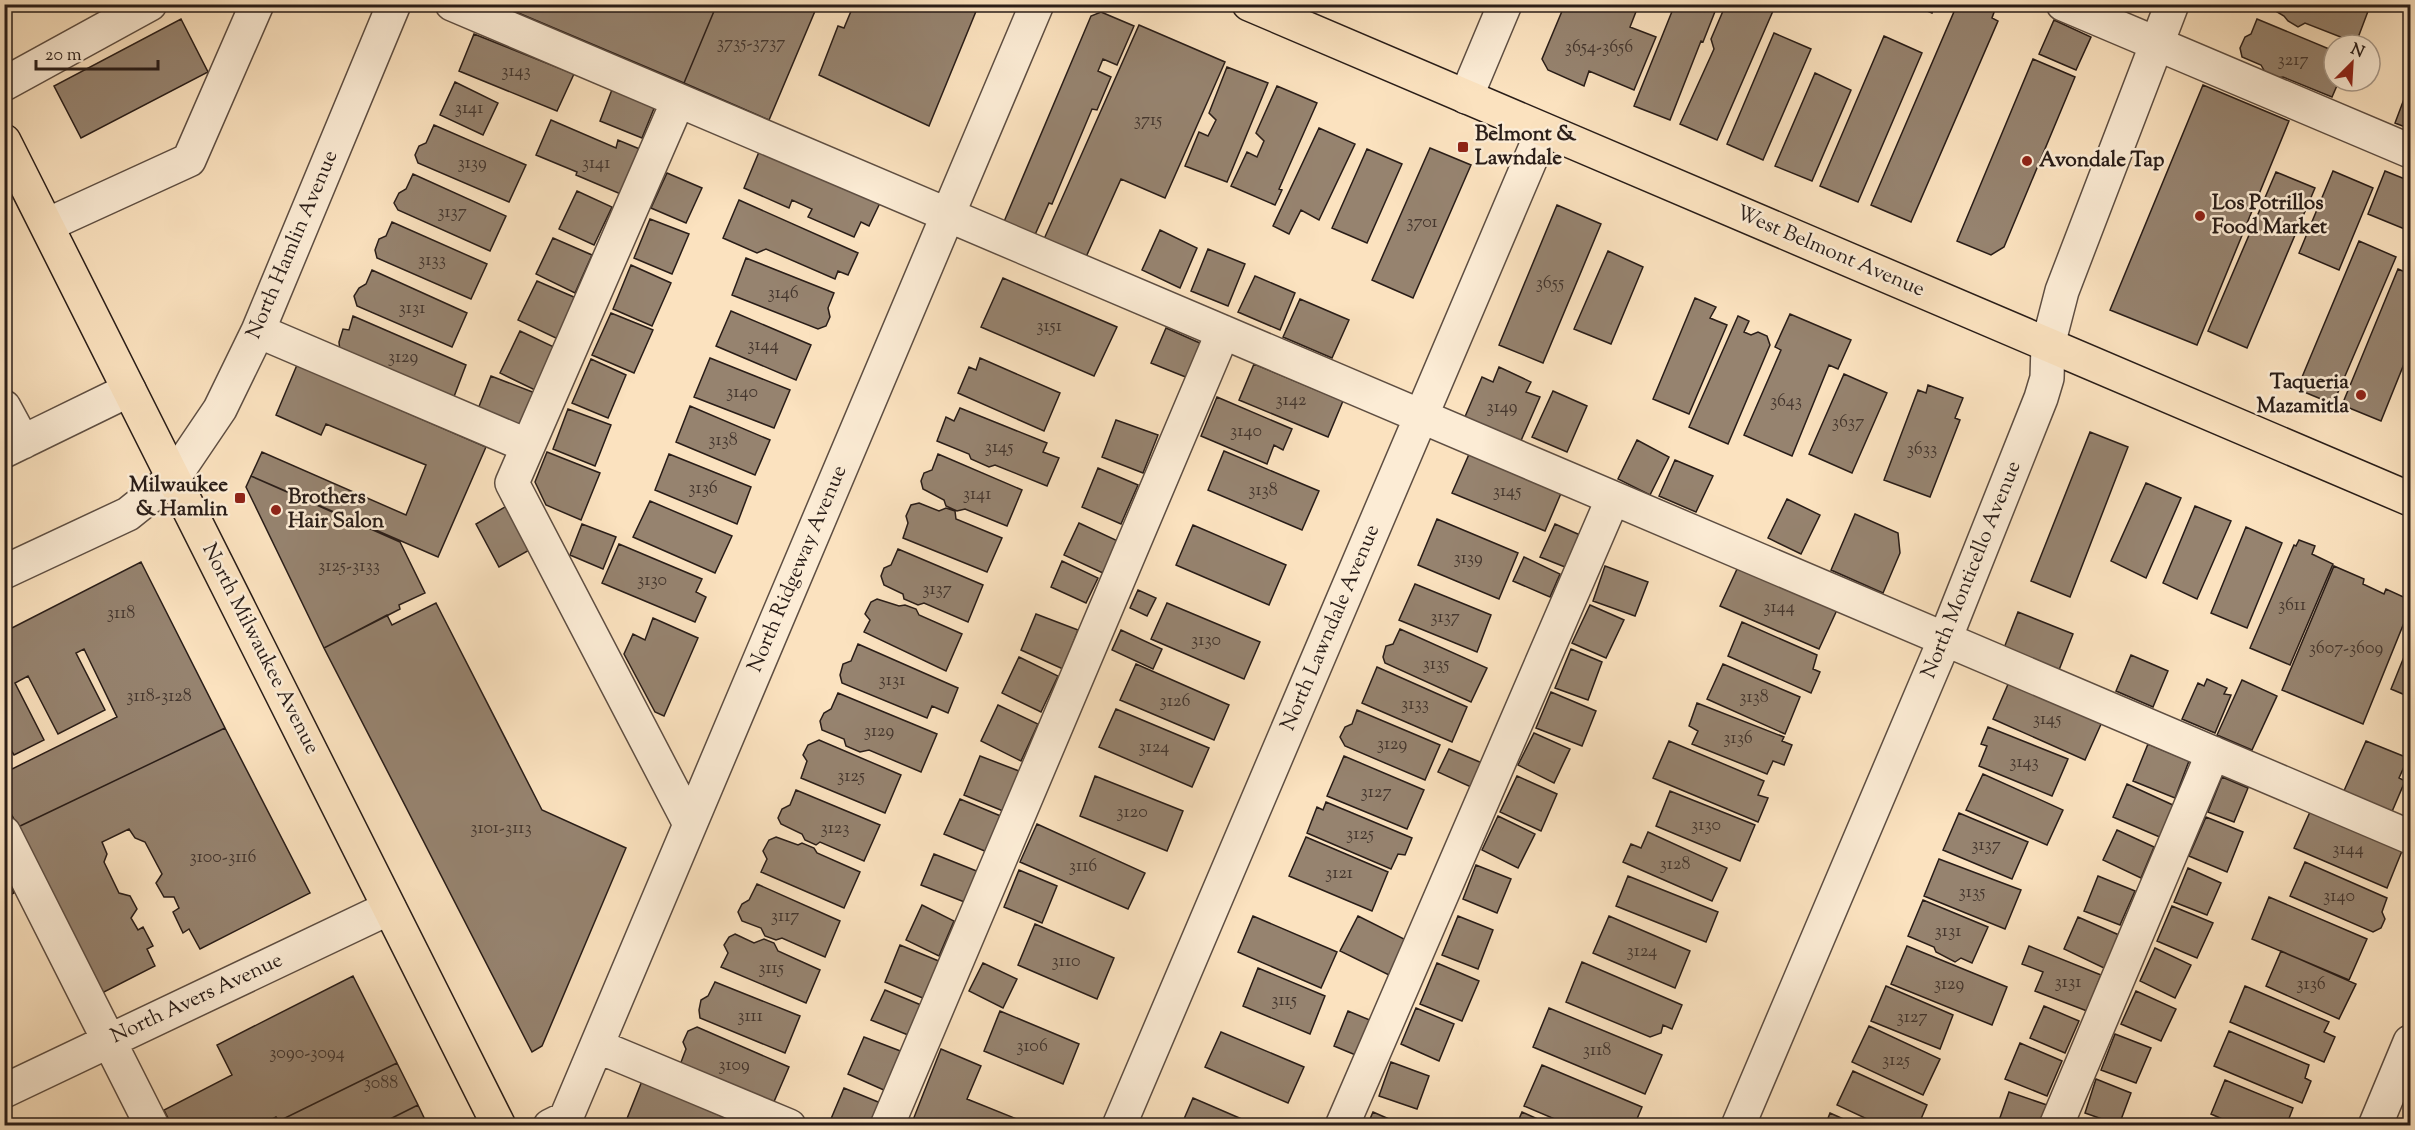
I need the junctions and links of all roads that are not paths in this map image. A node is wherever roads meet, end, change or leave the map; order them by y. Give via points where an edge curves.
1 (150, 4) edge
2 (257, 4) edge
3 (394, 4) edge
4 (452, 4) edge
5 (1037, 4) edge
6 (1249, 4) edge
7 (1505, 4) edge
8 (2063, 4) edge
9 (2172, 4) edge
10 (2156, 44) junction
11 (4, 84) edge
12 (1466, 97) junction
13 (678, 101) junction
14 (1543, 130) junction
15 (4, 141) edge
16 (2410, 151) edge
17 (948, 215) junction
18 (47, 225) junction
19 (258, 331) junction
20 (1223, 332) junction
21 (2048, 345) junction
22 (129, 390) junction
23 (4, 407) edge
24 (1422, 416) junction
25 (14, 446) edge
26 (528, 446) junction
27 (174, 477) junction
28 (1613, 498) junction
29 (2410, 498) edge
30 (4, 572) edge
31 (1945, 639) junction
32 (2213, 753) junction
33 (690, 824) junction
34 (4, 833) edge
35 (2410, 837) edge
36 (389, 908) junction
37 (109, 1041) junction
38 (2410, 1042) edge
39 (597, 1046) junction
40 (4, 1091) edge
41 (152, 1125) edge
42 (499, 1125) edge
43 (550, 1125) edge
44 (789, 1125) edge
45 (887, 1125) edge
46 (1119, 1125) edge
47 (1342, 1125) edge
48 (1738, 1125) edge
49 (2056, 1125) edge
50 (2375, 1125) edge

1 - 11 street
2 - 18 street via 189,160
3 - 19 street, North Hamlin Avenue
4 - 13 street
5 - 17 street, North Ridgeway Avenue
6 - 12 main road, West Belmont Avenue
7 - 12 street
8 - 10 street
9 - 10 street, North Monticello Avenue
10 - 16 street
10 - 21 street, North Monticello Avenue via 2062,291
12 - 14 main road, West Belmont Avenue
13 - 17 street
13 - 26 street
14 - 21 main road, West Belmont Avenue
14 - 24 street, North Lawndale Avenue
15 - 18 main road, North Milwaukee Avenue
17 - 20 street
17 - 33 street, North Ridgeway Avenue
18 - 22 main road, North Milwaukee Avenue
19 - 26 street
19 - 27 street, North Hamlin Avenue via 220,409
20 - 24 street
20 - 45 street
21 - 29 main road, West Belmont Avenue
21 - 31 street, North Monticello Avenue via 2047,378 2041,398
22 - 25 street
22 - 27 main road, North Milwaukee Avenue
23 - 25 street
24 - 28 street
24 - 46 street, North Lawndale Avenue
26 - 33 street via 512,483
27 - 30 street, North Hamlin Avenue via 128,514
27 - 36 main road, North Milwaukee Avenue
28 - 31 street
28 - 47 street
31 - 32 street
31 - 48 street, North Monticello Avenue
32 - 35 street
32 - 49 street
33 - 39 street, North Ridgeway Avenue
34 - 37 street
36 - 37 street, North Avers Avenue
36 - 42 main road, North Milwaukee Avenue
37 - 40 street, North Avers Avenue
37 - 41 street
38 - 50 street
39 - 43 street, North Ridgeway Avenue via 566,1119
39 - 44 street

